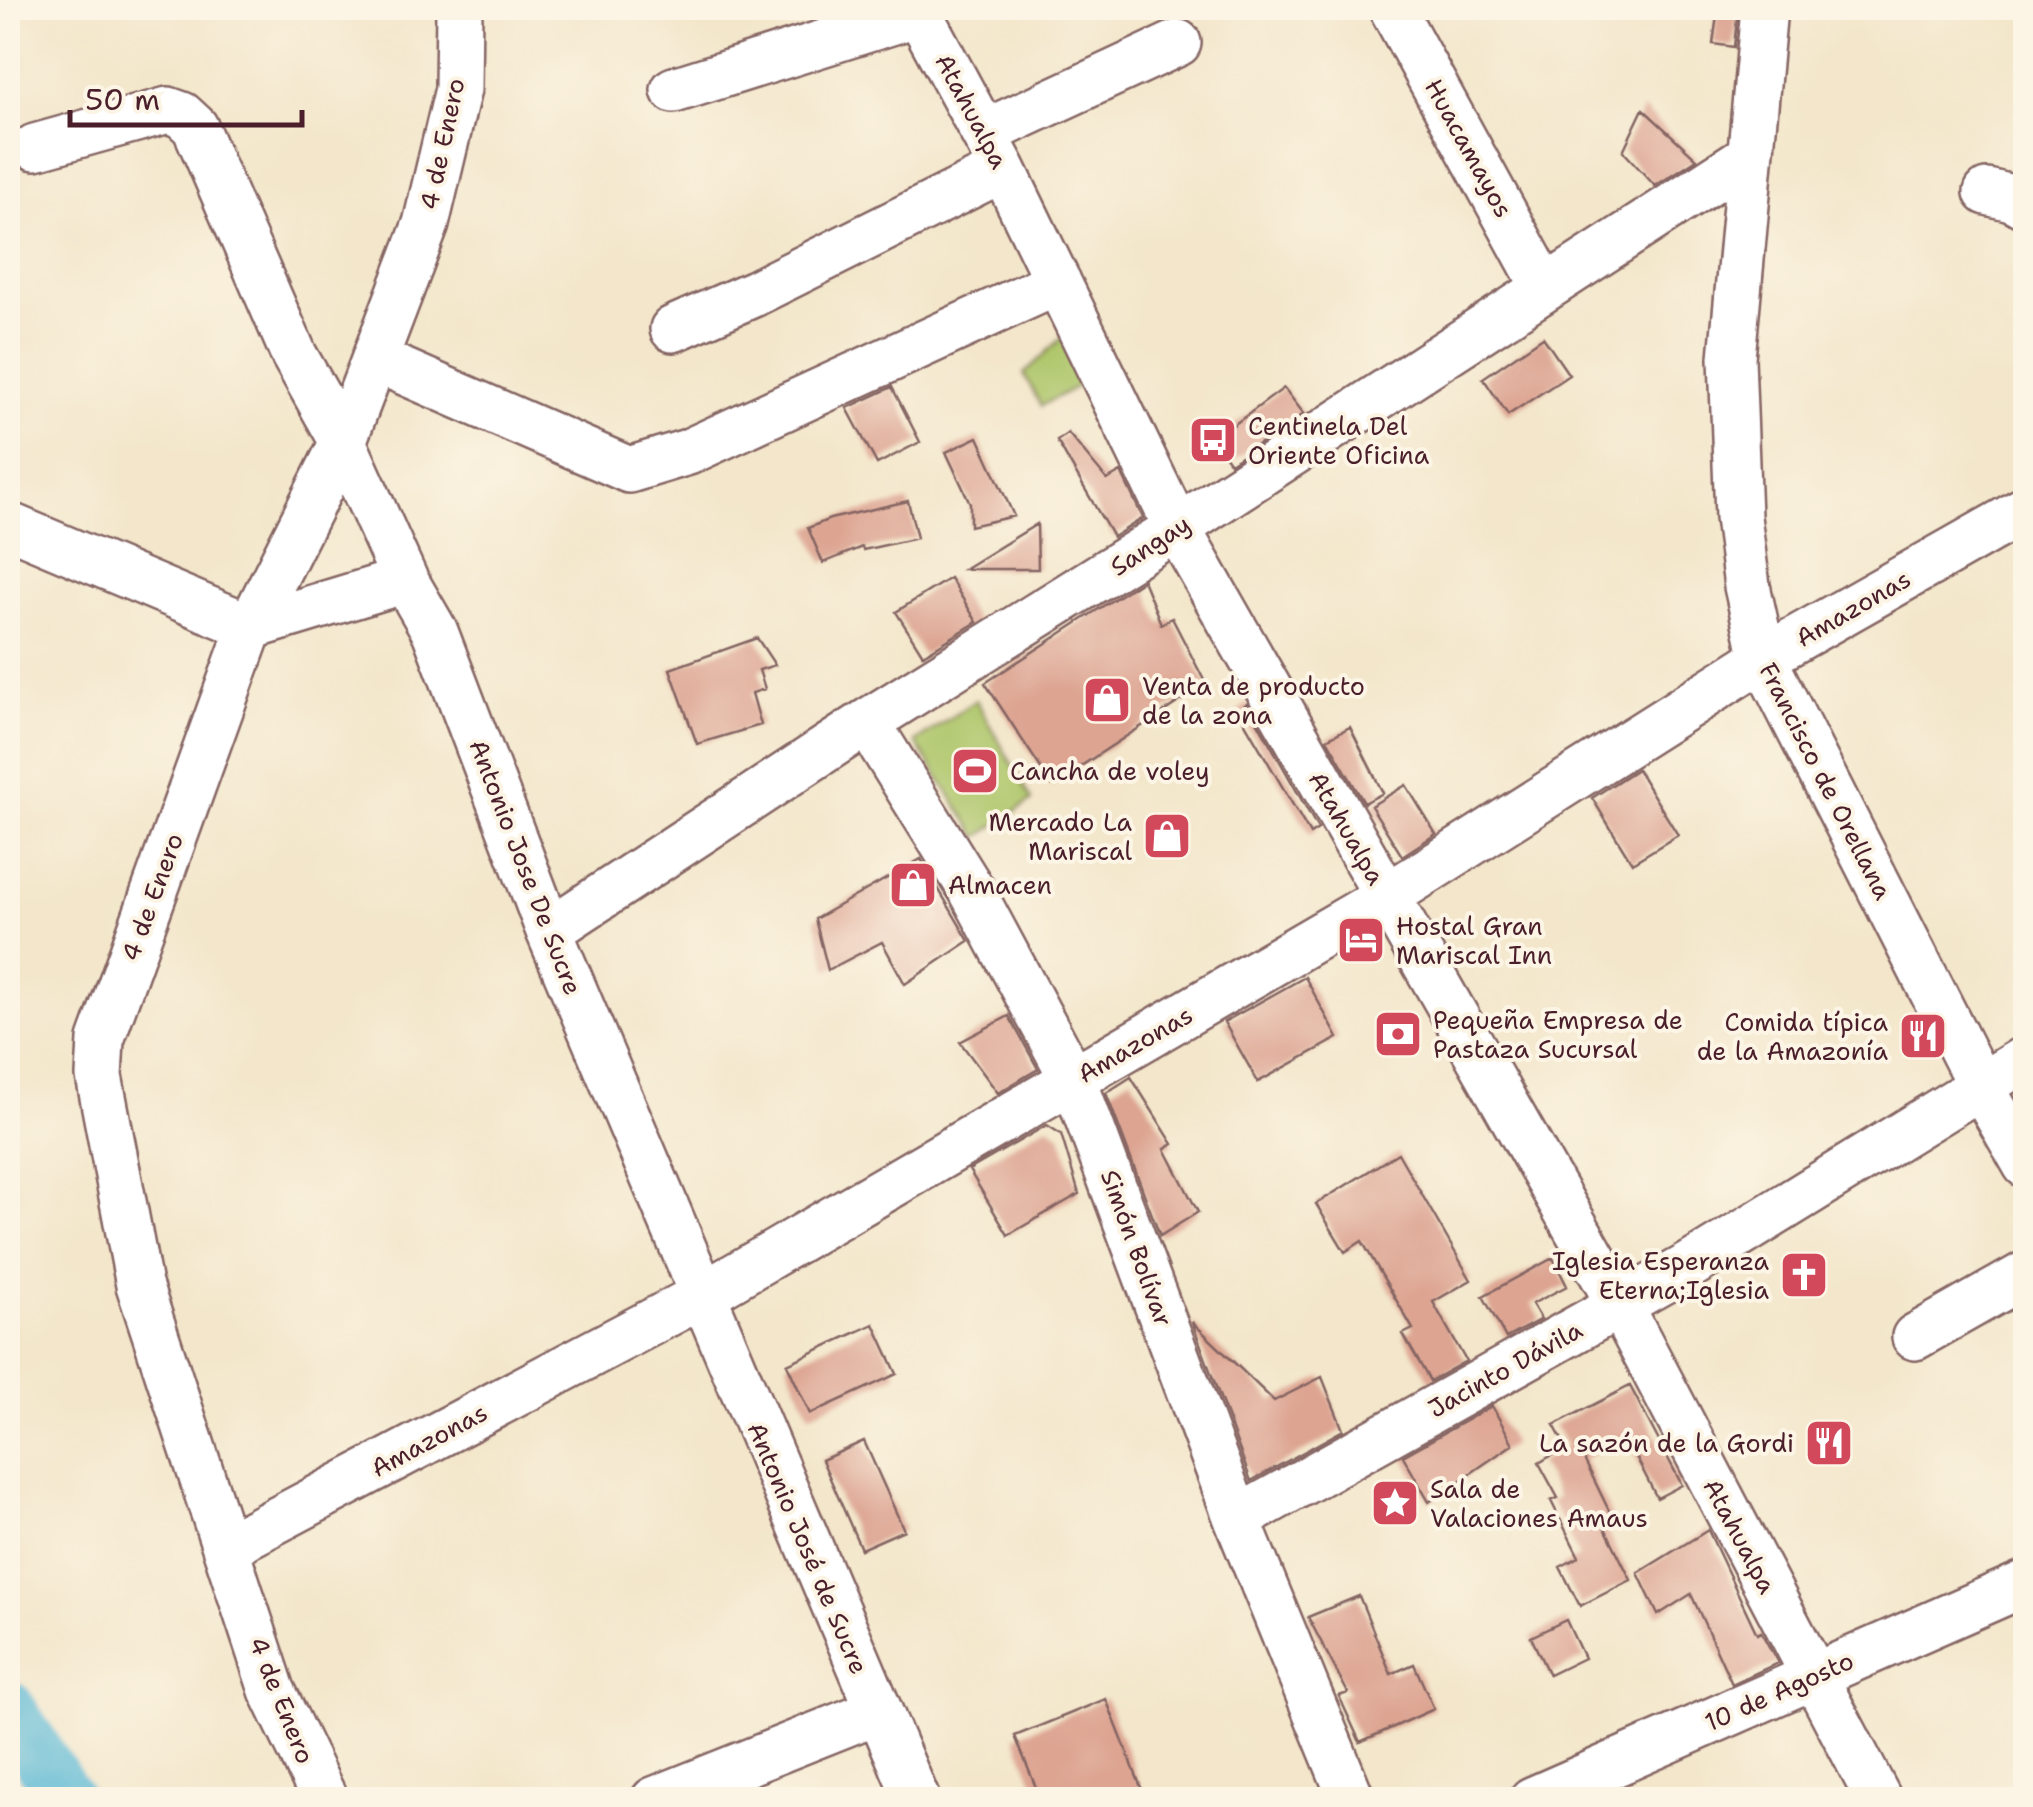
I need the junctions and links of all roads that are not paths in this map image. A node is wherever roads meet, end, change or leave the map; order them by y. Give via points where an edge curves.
1 (459, 8) edge
2 (1392, 8) edge
3 (1764, 8) edge
4 (917, 10) edge
5 (1178, 43) dead end
6 (674, 90) dead end
7 (35, 147) dead end
8 (994, 151) junction
9 (1749, 156) junction
10 (1058, 282) junction
11 (1546, 288) junction
12 (673, 329) dead end
13 (374, 359) junction
14 (343, 442) junction
15 (2026, 509) edge
16 (8, 526) edge
17 (1177, 528) junction
18 (405, 580) junction
19 (250, 627) junction
20 (1764, 658) junction
21 (867, 722) junction
22 (1386, 897) junction
23 (548, 932) junction
24 (2026, 1058) edge
25 (1074, 1080) junction
26 (1980, 1085) junction
27 (2026, 1165) edge
28 (2026, 1274) edge
29 (702, 1296) junction
30 (1620, 1305) junction
31 (1915, 1336) dead end
32 (1237, 1519) junction
33 (226, 1547) junction
34 (2026, 1583) edge
35 (1814, 1676) junction
36 (876, 1711) junction
37 (325, 1800) edge
38 (654, 1800) edge
39 (917, 1800) edge
40 (1352, 1800) edge
41 (1532, 1800) edge
42 (1878, 1800) edge

1 - 13 street, 4 de Enero via 458,90 426,224
2 - 11 street, Huacamayos
3 - 9 street, Francisco de Orellana
4 - 6 street
4 - 8 street, Atahualpa
5 - 8 street
7 - 14 street, Antonio Jose De Sucre via 168,110 195,127 294,355
8 - 10 street, Atahualpa
8 - 12 street via 754,293
9 - 11 street, Sangay
9 - 20 street, Francisco de Orellana via 1732,358 1738,516
10 - 13 street via 688,452 629,470
10 - 17 street, Atahualpa
11 - 17 street, Sangay
13 - 14 street, 4 de Enero
14 - 18 street, Antonio Jose De Sucre
14 - 19 street, 4 de Enero
15 - 20 street, Amazonas
16 - 19 street
17 - 21 street, Sangay
17 - 22 street, Atahualpa
18 - 19 street
18 - 23 street, Antonio Jose De Sucre via 435,632
19 - 33 street, 4 de Enero via 142,878 101,1040 99,1076 139,1285
20 - 22 street, Amazonas
20 - 26 street, Francisco de Orellana
21 - 23 street, Sangay
21 - 25 street, Simón Bolívar via 971,888
22 - 25 street, Amazonas
22 - 30 street, Atahualpa
23 - 29 street, Antonio Jose De Sucre
24 - 26 street, Jacinto Dávila
25 - 29 street, Amazonas
25 - 32 street, Simón Bolívar
26 - 27 street, Francisco de Orellana
26 - 30 street, Jacinto Dávila
28 - 31 street
29 - 33 street, Amazonas
29 - 36 street, Antonio José de Sucre
30 - 32 street, Jacinto Dávila
30 - 35 street, Atahualpa
32 - 40 street, Simón Bolívar
33 - 37 street, 4 de Enero via 272,1690
34 - 35 street, 10 de Agosto
35 - 41 street, 10 de Agosto
35 - 42 street, Atahualpa
36 - 38 street
36 - 39 street, Antonio José de Sucre

